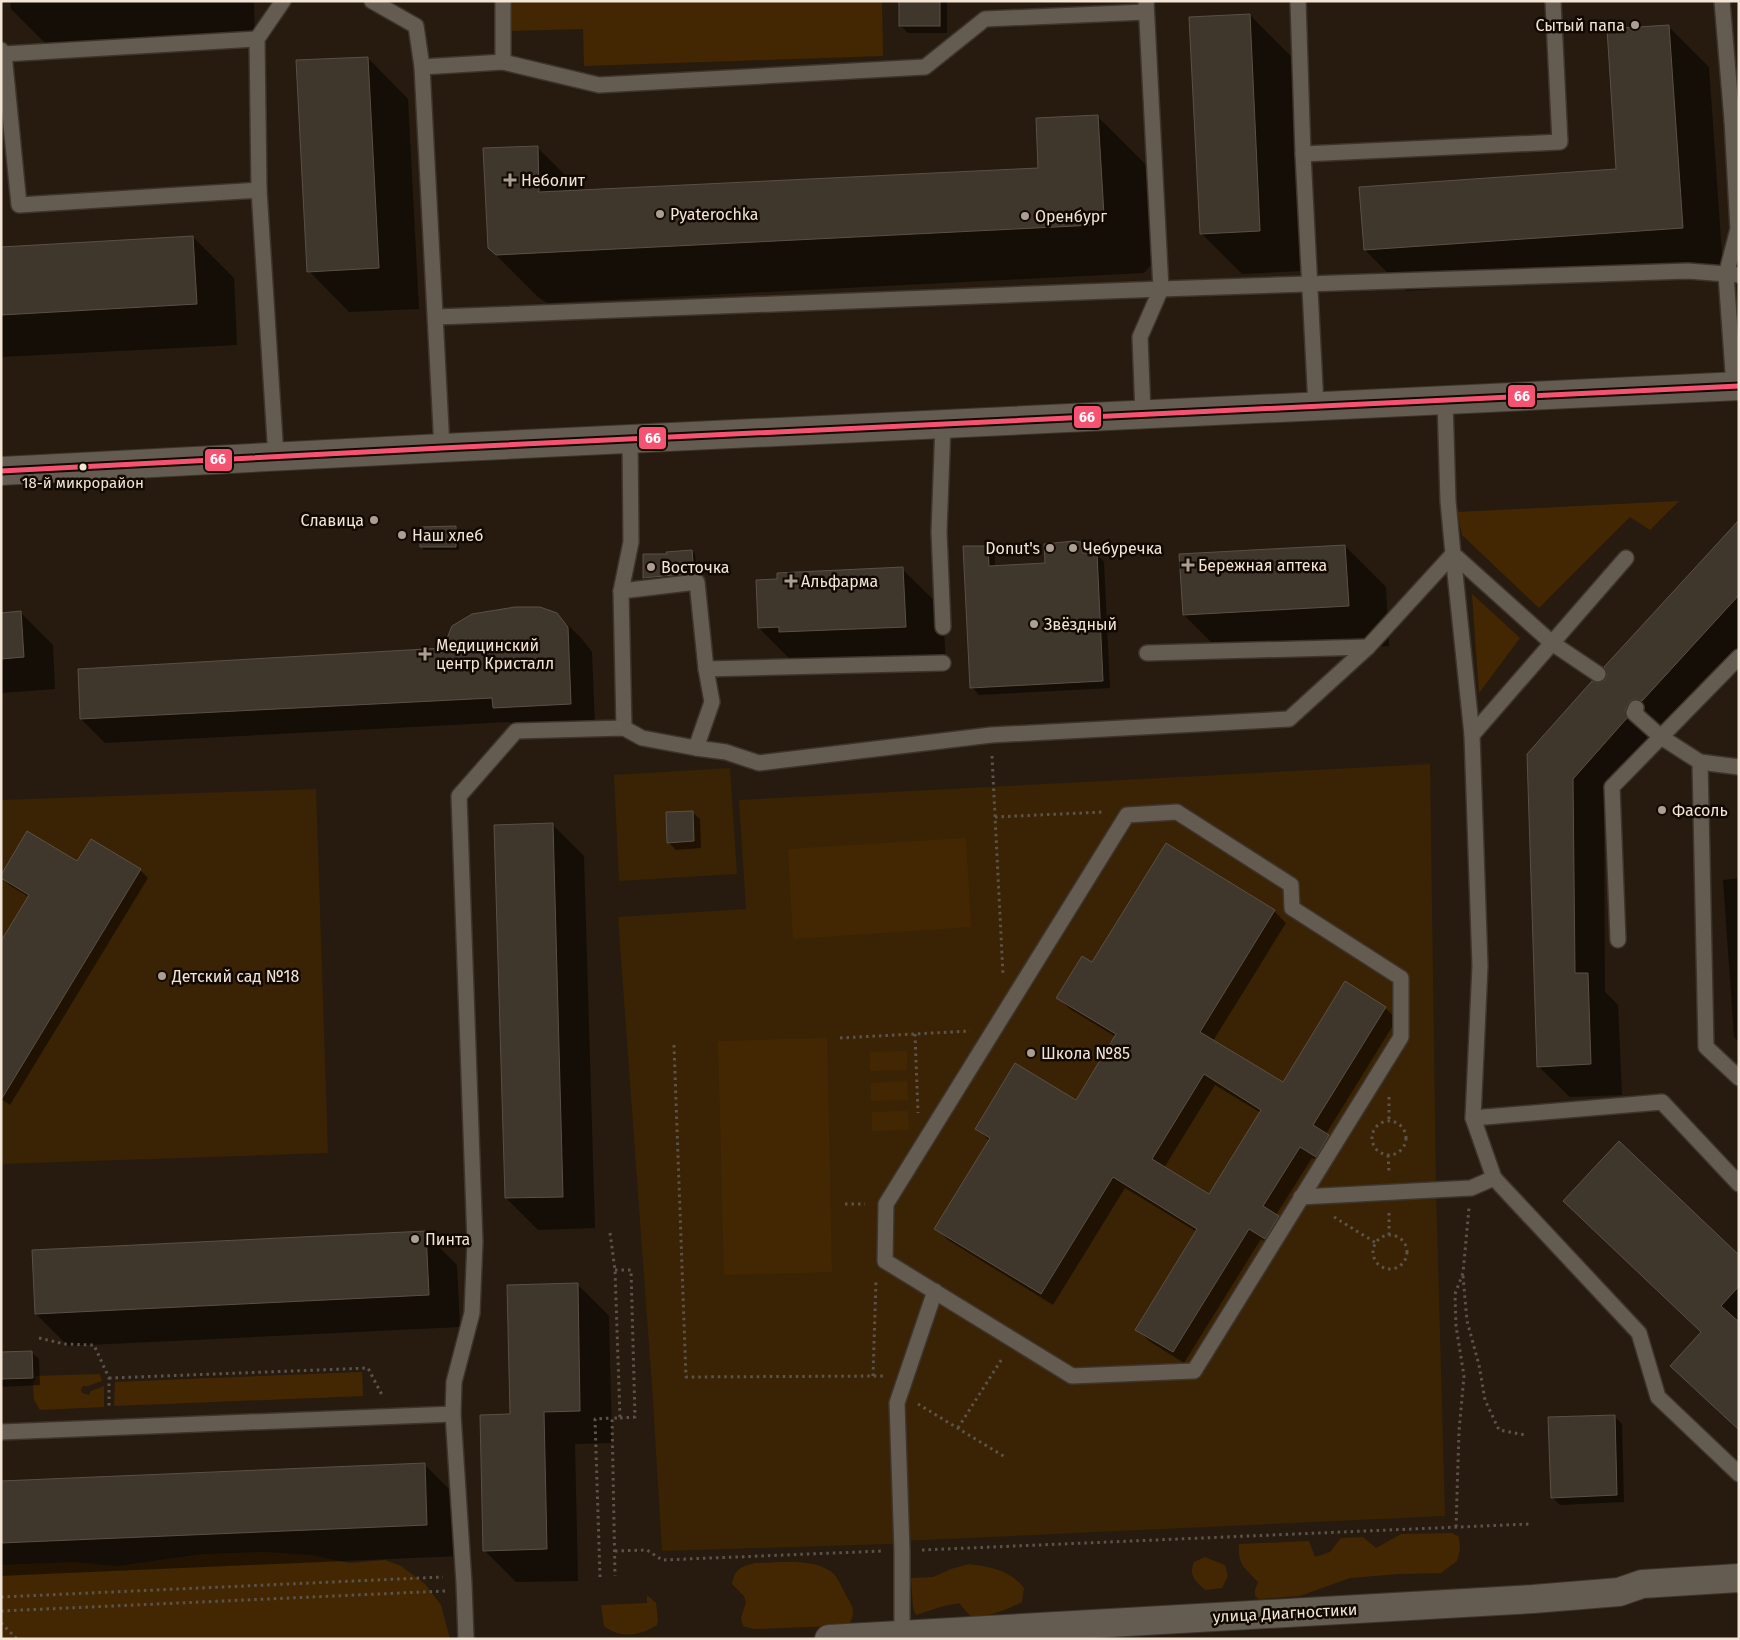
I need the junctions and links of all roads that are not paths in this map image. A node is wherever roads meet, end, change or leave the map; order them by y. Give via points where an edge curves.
1 (282, 1) edge
2 (372, 1) edge
3 (502, 1) edge
4 (1298, 1) edge
5 (1553, 1) edge
6 (1722, 1) edge
7 (1146, 6) edge
8 (257, 39) junction
9 (2, 53) edge
10 (503, 62) junction
11 (422, 67) junction
12 (1735, 119) edge
13 (1303, 154) junction
14 (259, 190) junction
15 (1732, 275) edge
16 (1311, 284) junction
17 (1161, 289) junction
18 (436, 317) junction
19 (1736, 386) edge
20 (1445, 400) junction
21 (1316, 406) junction
22 (1143, 414) junction
23 (943, 424) junction
24 (630, 439) junction
25 (442, 448) junction
26 (276, 457) junction
27 (1, 471) edge
28 (1453, 554) junction
29 (1626, 558) dead end
30 (621, 591) junction
31 (943, 627) dead end
32 (1552, 643) junction
33 (1368, 647) junction
34 (1147, 653) dead end
35 (1739, 657) edge
36 (943, 663) dead end
37 (706, 669) junction
38 (1598, 674) dead end
39 (1636, 708) dead end
40 (624, 728) junction
41 (1472, 735) junction
42 (1662, 737) junction
43 (696, 748) junction
44 (1700, 762) junction
45 (1739, 767) edge
46 (1618, 940) dead end
47 (1739, 1078) edge
48 (1473, 1118) junction
49 (1494, 1178) junction
50 (1739, 1184) edge
51 (1302, 1197) junction
52 (935, 1291) junction
53 (453, 1414) junction
54 (1, 1432) edge
55 (1739, 1474) edge
56 (1739, 1578) edge
57 (902, 1634) junction
58 (466, 1639) edge
59 (829, 1639) edge

1 - 8 lane
2 - 11 lane via 416,26
3 - 10 lane
4 - 13 lane
5 - 13 lane via 1560,142
6 - 12 lane
7 - 10 lane via 985,19 925,68 599,85
7 - 17 lane
8 - 9 lane
8 - 14 lane
9 - 14 lane via 19,205
10 - 11 lane
11 - 18 lane
12 - 15 lane via 1738,229
13 - 16 lane
14 - 26 lane
15 - 16 lane via 1688,271
15 - 19 lane
16 - 17 lane
16 - 21 lane
17 - 18 lane
17 - 22 lane via 1140,337
18 - 25 lane
19 - 20 main road
20 - 21 main road
20 - 28 lane
21 - 22 main road
22 - 23 main road
23 - 24 main road
23 - 31 lane via 939,532
24 - 25 main road
24 - 30 lane via 631,542
25 - 26 main road
26 - 27 main road
28 - 32 lane
28 - 33 lane
28 - 41 lane
29 - 32 lane
30 - 37 lane via 697,582
30 - 40 lane
32 - 38 lane
32 - 41 lane
33 - 34 lane
33 - 43 lane via 1289,719 991,735 759,763 726,752
35 - 42 lane
36 - 37 lane
37 - 43 lane via 712,702
39 - 42 lane via 1634,713
40 - 43 lane via 642,738
40 - 53 lane via 516,731 459,796 475,1242 472,1313 454,1382
41 - 48 lane via 1480,966
42 - 44 lane
42 - 46 lane via 1612,787
44 - 45 lane
44 - 47 lane via 1706,1047
48 - 49 lane
48 - 50 lane via 1662,1102
49 - 51 lane via 1471,1188
49 - 55 lane via 1639,1333 1658,1397
51 - 52 lane via 1194,1371 1072,1376
51 - 52 lane via 1402,1037 1401,978 1292,908 1291,885 1177,812 1127,815 886,1204 884,1261
52 - 57 lane via 897,1403
53 - 54 lane
53 - 58 lane
56 - 57 main road, улица Диагностики via 1642,1584 1619,1592 1533,1600
57 - 59 main road, улица Диагностики

